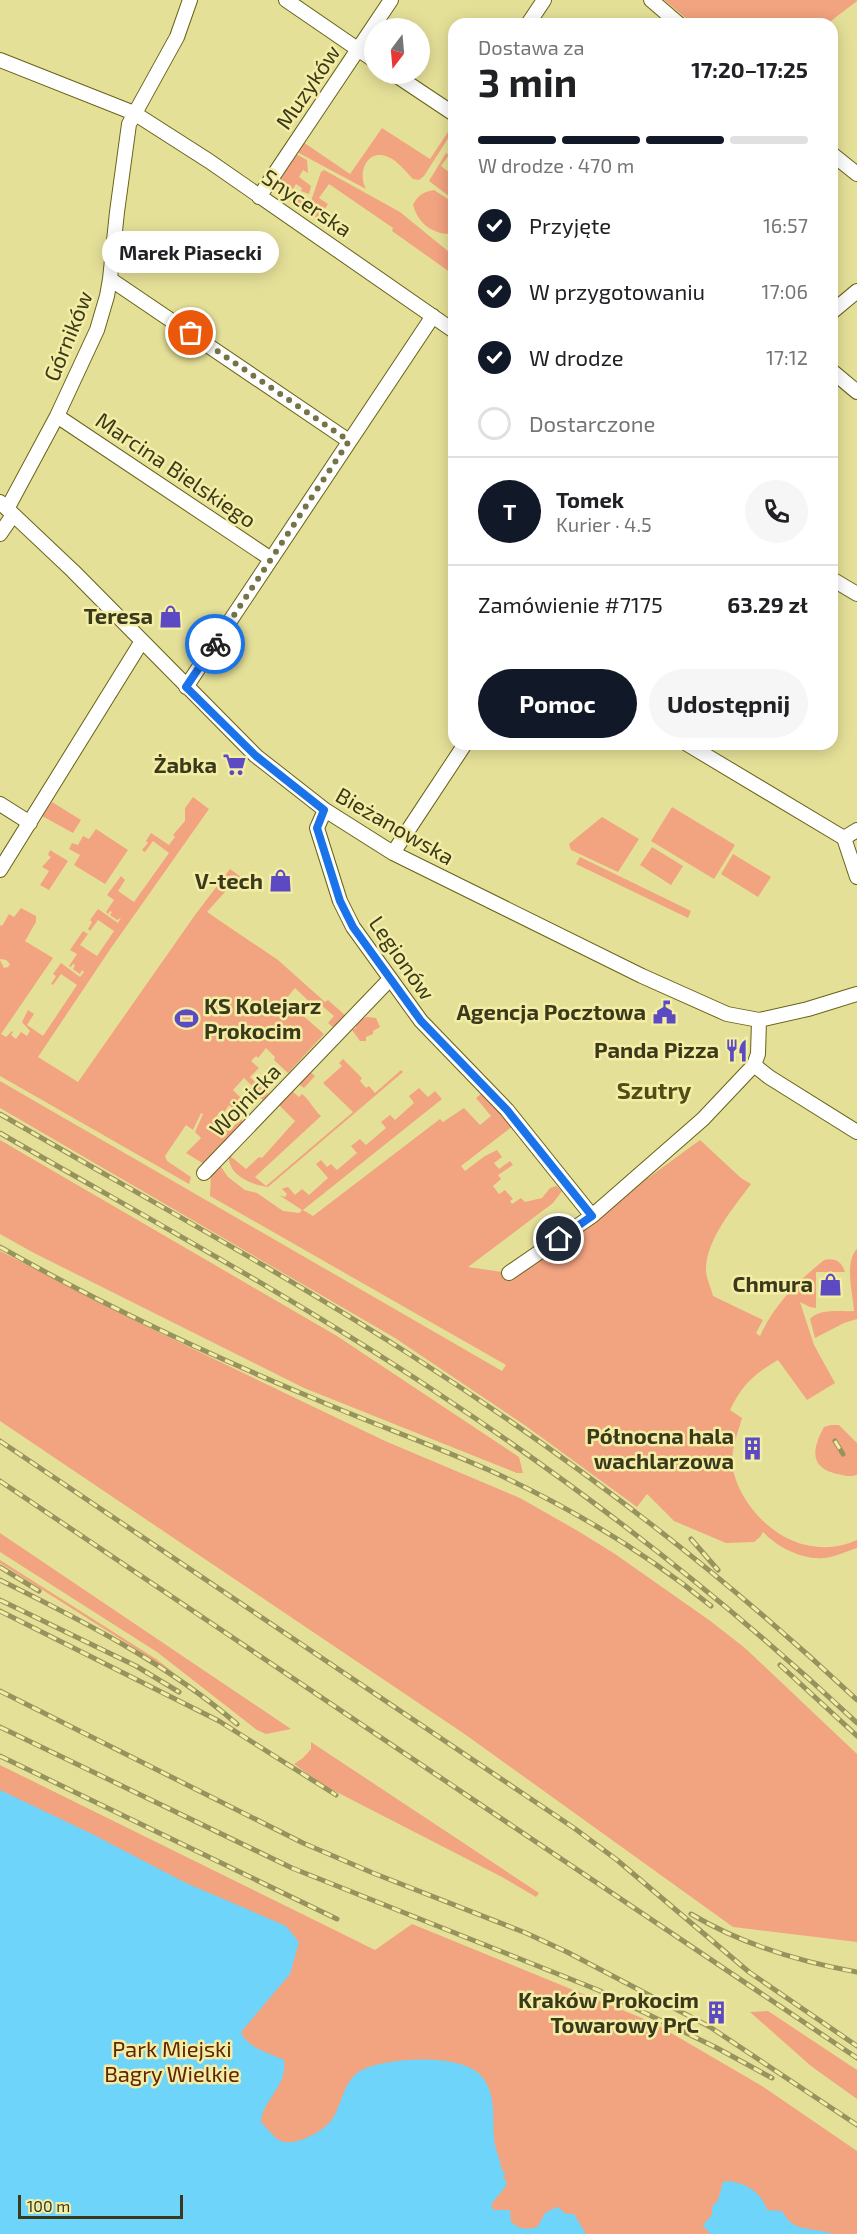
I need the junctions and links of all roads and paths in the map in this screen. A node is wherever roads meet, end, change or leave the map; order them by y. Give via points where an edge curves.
1 (190, 0) edge
2 (286, 0) edge
3 (391, 0) edge
4 (544, 0) edge
5 (651, 0) edge
6 (532, 18) edge
7 (672, 18) edge
8 (359, 50) junction
9 (364, 53) edge
10 (0, 60) edge
11 (409, 84) edge
12 (448, 110) edge
13 (134, 113) junction
14 (838, 159) edge
15 (857, 174) edge
16 (259, 197) junction
17 (110, 279) junction
18 (857, 291) edge
19 (838, 307) edge
20 (433, 316) junction
21 (448, 327) edge
22 (838, 376) edge
23 (857, 392) edge
24 (57, 416) junction
25 (349, 441) junction
26 (7, 509) edge
27 (0, 534) edge
28 (271, 559) junction
29 (838, 583) edge
30 (857, 594) edge
31 (142, 641) junction
32 (186, 687) junction
33 (461, 750) edge
34 (697, 750) edge
35 (0, 804) edge
36 (324, 810) junction
37 (30, 823) junction
38 (857, 830) edge
39 (844, 838) junction
40 (393, 853) junction
41 (0, 870) edge
42 (857, 877) edge
43 (390, 979) junction
44 (857, 994) edge
45 (759, 1020) junction
46 (754, 1065) junction
47 (857, 1132) edge
48 (204, 1173) dead end
49 (592, 1216) junction
50 (509, 1273) dead end

1 - 13 street, Górników via 177,36
2 - 8 street
3 - 8 street, Muzyków
4 - 6 street
5 - 7 street
8 - 9 street
8 - 16 street, Muzyków
10 - 13 street, Snycerska
11 - 12 street
13 - 16 street, Snycerska
13 - 17 street, Górników
14 - 15 street
16 - 20 street, Snycerska
17 - 24 street, Górników via 97,330
17 - 25 street
18 - 19 street
20 - 21 street, Snycerska
20 - 25 street
22 - 23 street
24 - 26 street, Górników
24 - 28 street, Marcina Bielskiego
25 - 28 street
26 - 27 street, Górników
26 - 31 street, Bieżanowska
28 - 32 street
29 - 30 street
31 - 32 street, Bieżanowska
31 - 37 street
32 - 36 street, Bieżanowska via 256,756
33 - 40 street
34 - 39 street
35 - 37 street
36 - 40 street, Bieżanowska
36 - 43 street, Legionów via 317,828 340,901 353,927
37 - 41 street
38 - 39 street
39 - 42 street
40 - 45 street, Bieżanowska via 704,1005
43 - 48 street, Wojnicka
43 - 49 street, Legionów via 421,1021 519,1123
44 - 45 street, Bieżanowska
45 - 46 street
46 - 47 street
46 - 49 street via 703,1119
49 - 50 street

